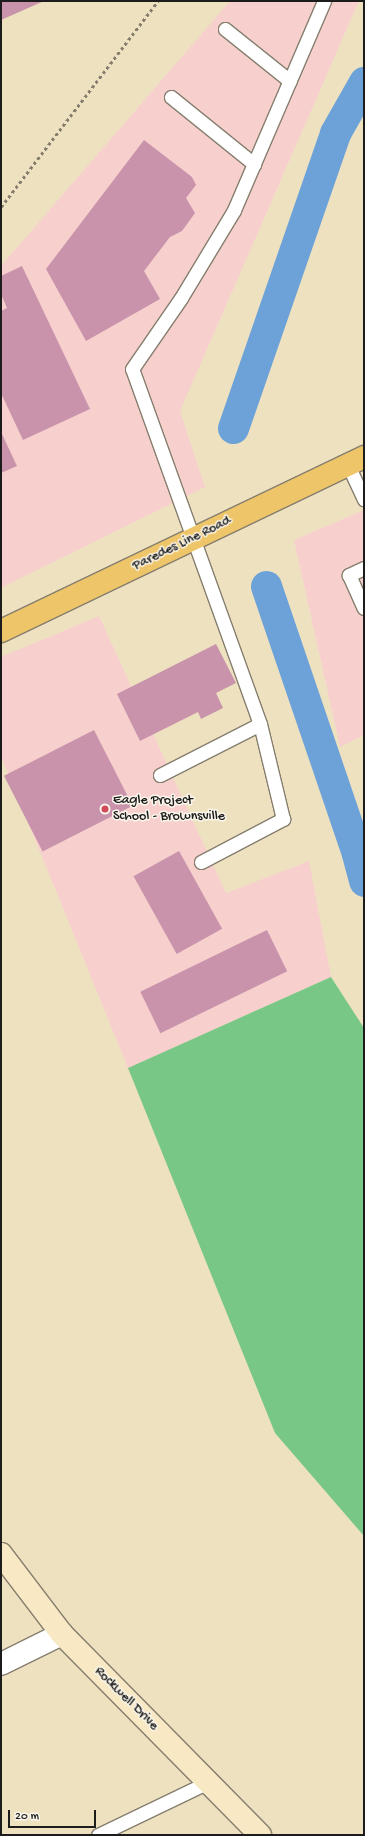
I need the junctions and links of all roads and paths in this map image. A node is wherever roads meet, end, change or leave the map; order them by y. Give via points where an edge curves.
1 (158, 1) edge
2 (324, 1) edge
3 (225, 29) dead end
4 (290, 81) junction
5 (170, 97) dead end
6 (254, 164) junction
7 (1, 207) edge
8 (356, 461) edge
9 (364, 500) edge
10 (194, 538) junction
11 (364, 568) edge
12 (364, 608) edge
13 (1, 631) edge
14 (260, 724) junction
15 (160, 775) dead end
16 (202, 862) dead end
17 (1, 1554) edge
18 (62, 1634) junction
19 (1, 1664) edge
20 (208, 1782) junction
21 (98, 1835) edge
22 (260, 1835) edge

1 - 7 path
2 - 4 lane
3 - 4 lane
4 - 6 lane
5 - 6 lane
6 - 10 lane via 234,210 181,298 132,368
8 - 9 lane
8 - 10 main road, Paredes Line Road
10 - 13 main road, Paredes Line Road
10 - 14 lane
11 - 12 lane via 349,575
14 - 15 lane
14 - 16 lane via 283,819
17 - 18 street, Rockwell Drive
18 - 19 street
18 - 20 street, Rockwell Drive
20 - 21 lane
20 - 22 street, Rockwell Drive

